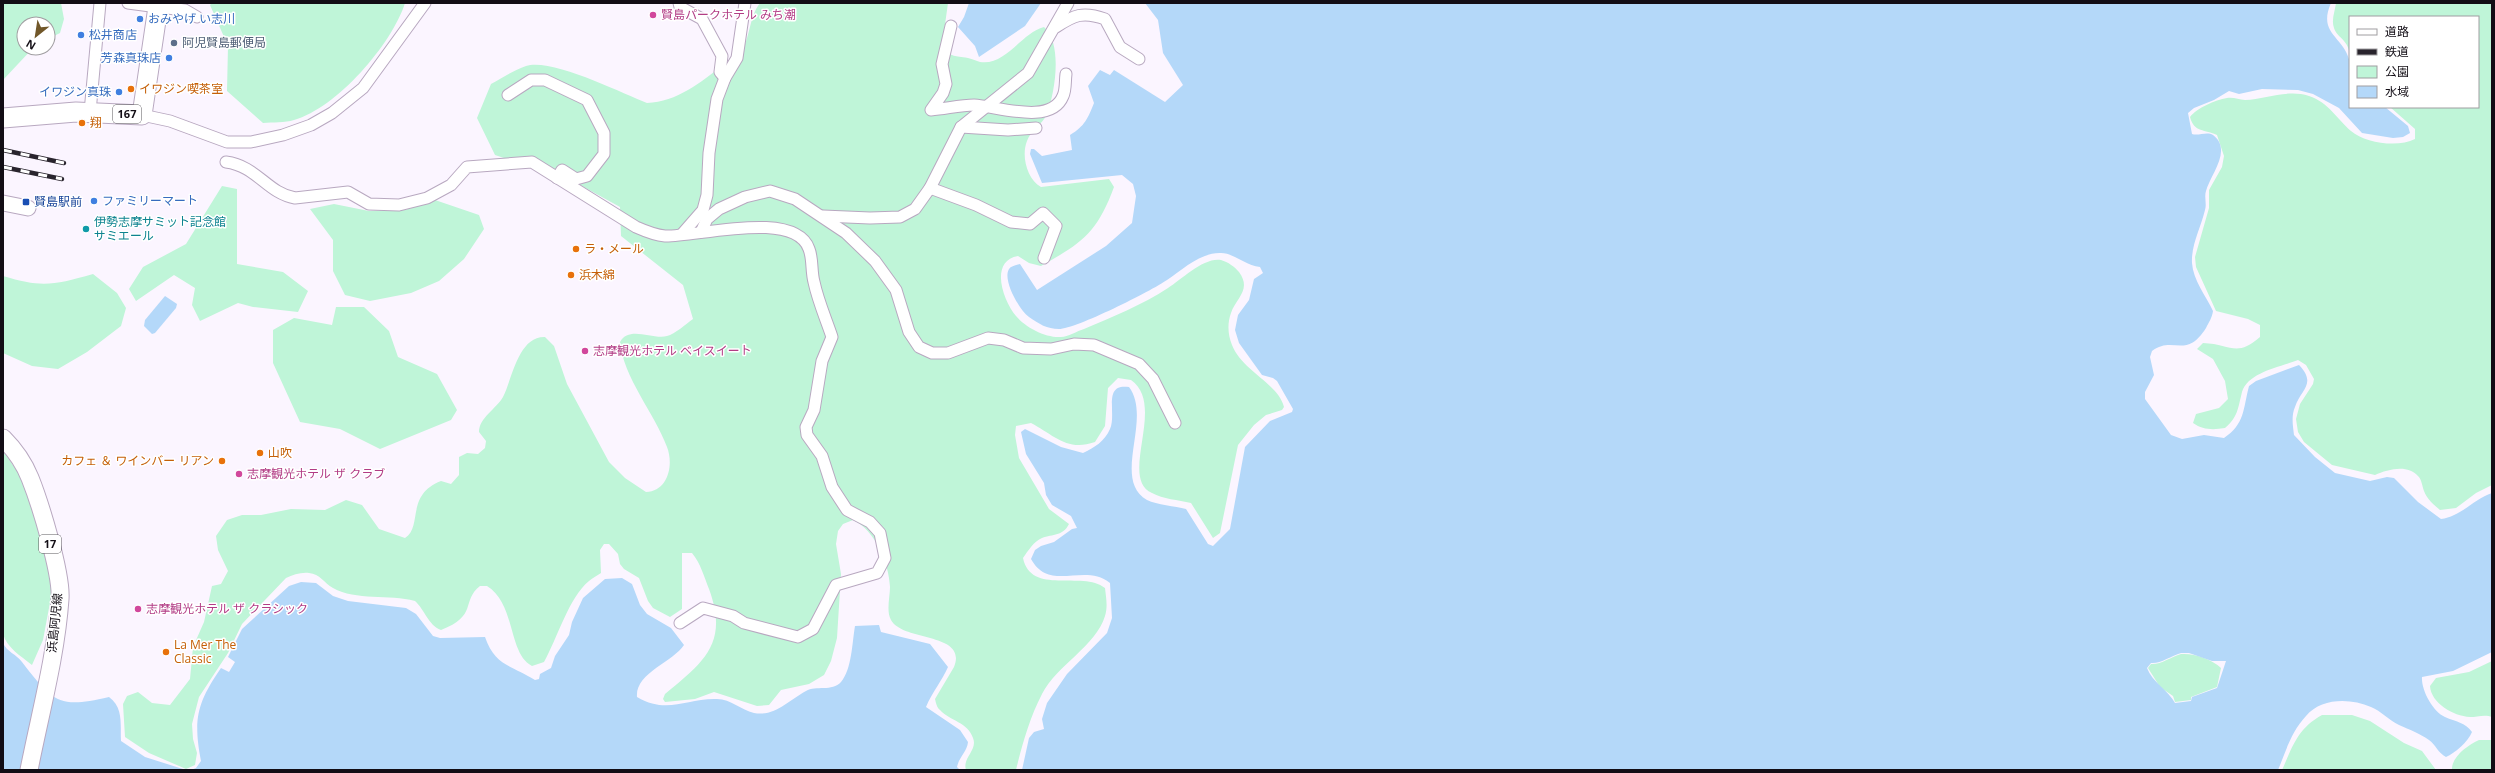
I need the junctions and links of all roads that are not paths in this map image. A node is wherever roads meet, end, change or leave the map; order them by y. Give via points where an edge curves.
1 (100, 3) edge
2 (128, 3) edge
3 (426, 3) edge
4 (679, 3) edge
5 (745, 3) edge
6 (1068, 3) edge
7 (159, 5) edge
8 (197, 17) dead end
9 (951, 26) dead end
10 (1054, 28) junction
11 (1139, 59) dead end
12 (1066, 74) dead end
13 (725, 78) junction
14 (508, 95) dead end
15 (986, 108) junction
16 (90, 112) junction
17 (142, 115) junction
18 (3, 118) edge
19 (961, 127) junction
20 (1036, 128) dead end
21 (226, 162) dead end
22 (557, 178) junction
23 (930, 188) junction
24 (3, 203) edge
25 (28, 208) dead end
26 (823, 216) junction
27 (701, 232) junction
28 (682, 234) junction
29 (1044, 258) dead end
30 (1175, 423) dead end
31 (3, 438) edge
32 (680, 623) dead end
33 (29, 770) edge

1 - 16 street
2 - 7 street
3 - 17 street via 363,88 332,114 311,124 270,138 251,142 227,142 170,121
4 - 13 street via 680,7 702,19 722,56 720,72
5 - 13 street via 737,58
6 - 10 street
7 - 8 street via 186,10
7 - 17 highway, 167
9 - 15 street via 942,64 946,84 943,94 931,110 974,105
10 - 11 street via 1072,16 1091,14 1105,19 1120,47
10 - 15 street via 1028,74
12 - 15 street via 1064,96 1057,106 1043,111 1014,112
13 - 28 street via 717,99 709,153 707,195 703,210
14 - 22 street via 531,80 545,80 587,100 604,133 604,154 587,176 576,179 562,170
15 - 19 street
16 - 17 highway, 167
16 - 18 highway, 167
19 - 20 street via 1008,130
19 - 23 street
21 - 22 street via 248,168 276,192 287,197 348,192 369,204 399,205 427,198 451,185 467,167 532,162
22 - 28 street via 646,232 665,236
23 - 26 street via 915,209 900,217
23 - 29 street via 976,205 1011,222 1030,224 1043,213 1056,226
24 - 25 street
26 - 27 street via 795,199 770,191 745,197 719,209 707,219
26 - 30 street via 846,233 875,261 896,290 909,332 919,347 932,353 948,353 988,338 1004,340 1023,348 1051,349 1074,344 1094,345 1139,364 1154,379
27 - 28 street
27 - 32 street via 741,226 765,227 788,231 803,239 809,248 814,282 832,337 822,361 814,410 806,431 822,456 832,487 847,510 870,522 880,533 885,558 878,573 836,585 812,628 798,637 744,623 733,616 703,608
31 - 33 main road, 浜島阿児線 / 17 via 20,459 30,477 57,572 60,598 51,660

